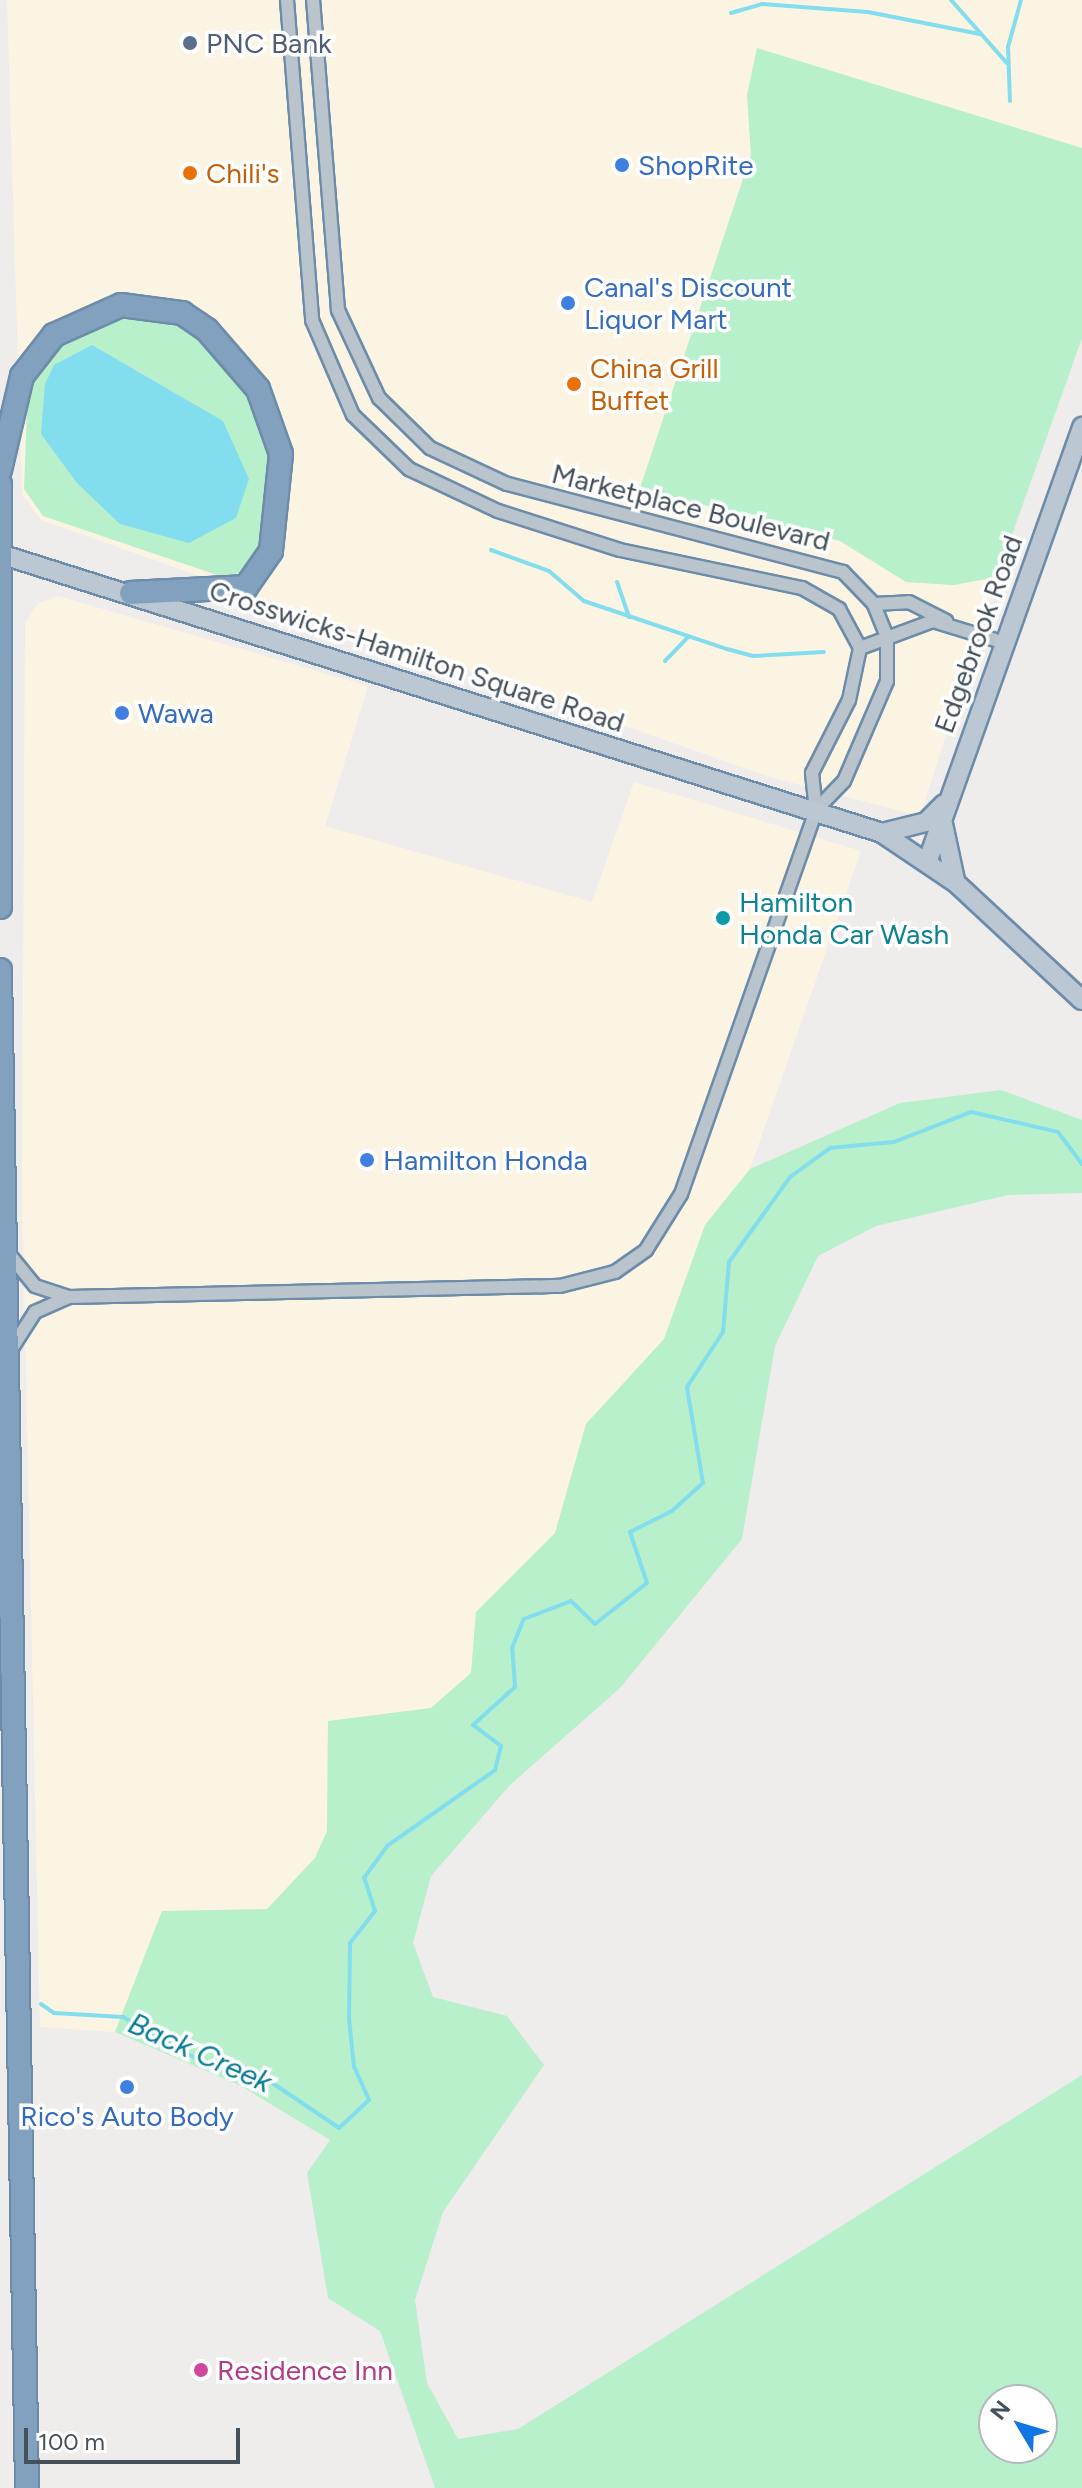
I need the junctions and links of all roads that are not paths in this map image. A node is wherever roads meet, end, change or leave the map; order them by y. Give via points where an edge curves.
1 (287, 0) edge
2 (313, 0) edge
3 (1082, 427) edge
4 (0, 470) edge
5 (0, 484) edge
6 (1, 554) edge
7 (131, 593) junction
8 (874, 604) junction
9 (948, 623) junction
10 (887, 637) junction
11 (1002, 642) junction
12 (860, 648) junction
13 (953, 787) junction
14 (816, 810) junction
15 (944, 817) junction
16 (882, 833) junction
17 (928, 860) junction
18 (956, 883) junction
19 (0, 907) edge
20 (0, 970) edge
21 (1082, 1000) edge
22 (5, 1248) junction
23 (69, 1297) junction
24 (4, 1346) edge
25 (27, 2488) edge

1 - 12 street, Marketplace Boulevard via 312,320 338,390 371,437 440,488 498,511 620,550 802,588 839,609
2 - 8 street, Marketplace Boulevard via 338,310 355,357 400,423 430,448 507,484 628,521 825,563
3 - 11 main road, Edgebrook Road
4 - 7 highway via 22,376 54,335 121,305 182,313 207,330 258,389 281,454 271,551 246,587
5 - 6 highway
6 - 7 main road, Crosswicks-Hamilton Square Road
6 - 19 highway
7 - 14 main road, Crosswicks-Hamilton Square Road via 539,729
8 - 9 street via 909,602
8 - 10 street, Marketplace Boulevard
9 - 10 street via 917,624
9 - 11 street
10 - 12 street
10 - 14 street, Marketplace Boulevard via 887,681 878,706 844,781
11 - 13 main road, Edgebrook Road
12 - 14 street via 849,700 812,773
13 - 15 main road, Edgebrook Road
13 - 16 main road via 926,822
14 - 16 main road, Crosswicks-Hamilton Square Road
14 - 23 street via 681,1194 660,1233 615,1272 560,1286
15 - 17 main road, Edgebrook Road
15 - 18 main road via 943,849
16 - 17 main road, Crosswicks-Hamilton Square Road
17 - 18 main road
18 - 21 main road
20 - 22 highway
22 - 23 street via 35,1286
22 - 24 highway
23 - 24 street via 23,1323
24 - 25 highway

